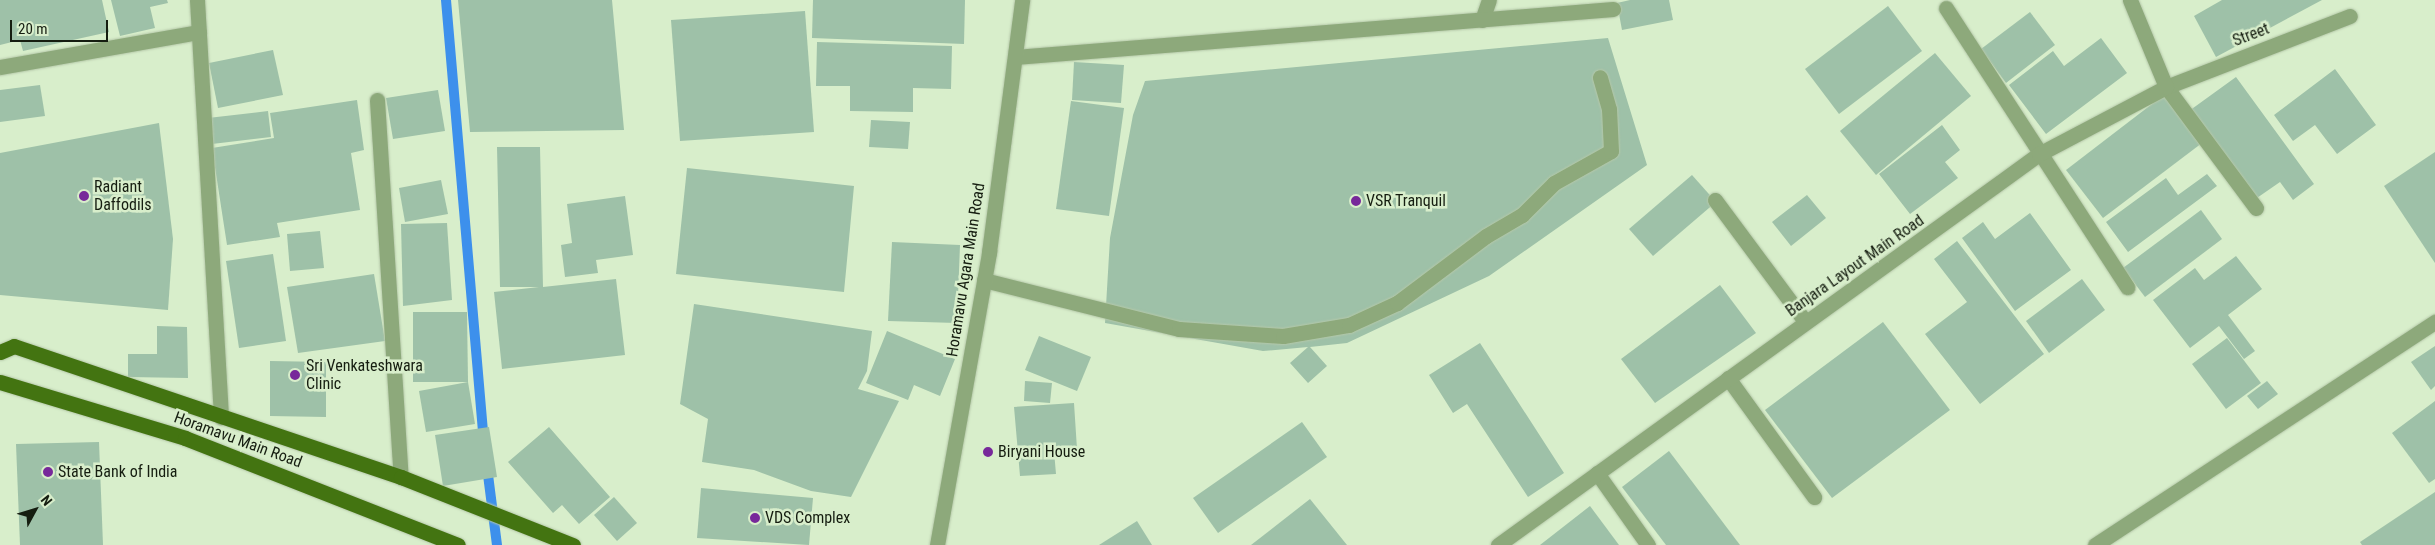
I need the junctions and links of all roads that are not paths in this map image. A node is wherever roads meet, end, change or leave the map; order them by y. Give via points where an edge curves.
1 (197, 0) edge
2 (1022, 0) edge
3 (1489, 0) edge
4 (2130, 0) edge
5 (1946, 8) dead end
6 (1613, 9) dead end
7 (2350, 16) dead end
8 (1482, 20) junction
9 (199, 32) junction
10 (1015, 57) junction
11 (0, 67) edge
12 (1600, 77) dead end
13 (2166, 87) junction
14 (377, 100) dead end
15 (2039, 154) junction
16 (1715, 200) dead end
17 (2256, 208) dead end
18 (984, 280) junction
19 (2127, 287) dead end
20 (1805, 321) junction
21 (2435, 322) edge
22 (0, 352) edge
23 (1728, 378) junction
24 (0, 382) edge
25 (220, 417) junction
26 (1597, 473) junction
27 (401, 477) junction
28 (1814, 497) dead end
29 (541, 540) edge
30 (456, 544) edge
31 (573, 545) edge
32 (937, 545) edge
33 (1498, 545) edge
34 (1648, 545) edge
35 (2095, 545) edge

1 - 9 street
2 - 10 street, Horamavu Agara Main Road
3 - 8 street
4 - 13 street
5 - 15 street
6 - 8 street
7 - 13 street, Street
8 - 10 street
9 - 11 street
9 - 25 street
10 - 18 street, Horamavu Agara Main Road
12 - 18 street via 1609,109 1611,151 1554,183 1522,215 1486,236 1411,294 1349,325 1283,336 1179,329
13 - 15 street, Banjara Layout Main Road
13 - 17 street
14 - 27 street
15 - 19 street
15 - 20 street, Banjara Layout Main Road
16 - 20 street
18 - 32 street, Horamavu Agara Main Road
20 - 23 street, Banjara Layout Main Road
21 - 35 street
22 - 25 main road via 14,346
23 - 26 street, Banjara Layout Main Road
23 - 28 street
24 - 30 main road, Horamavu Main Road via 185,438
25 - 27 main road
26 - 33 street, Banjara Layout Main Road
26 - 34 street
27 - 29 main road via 458,498
29 - 31 main road

